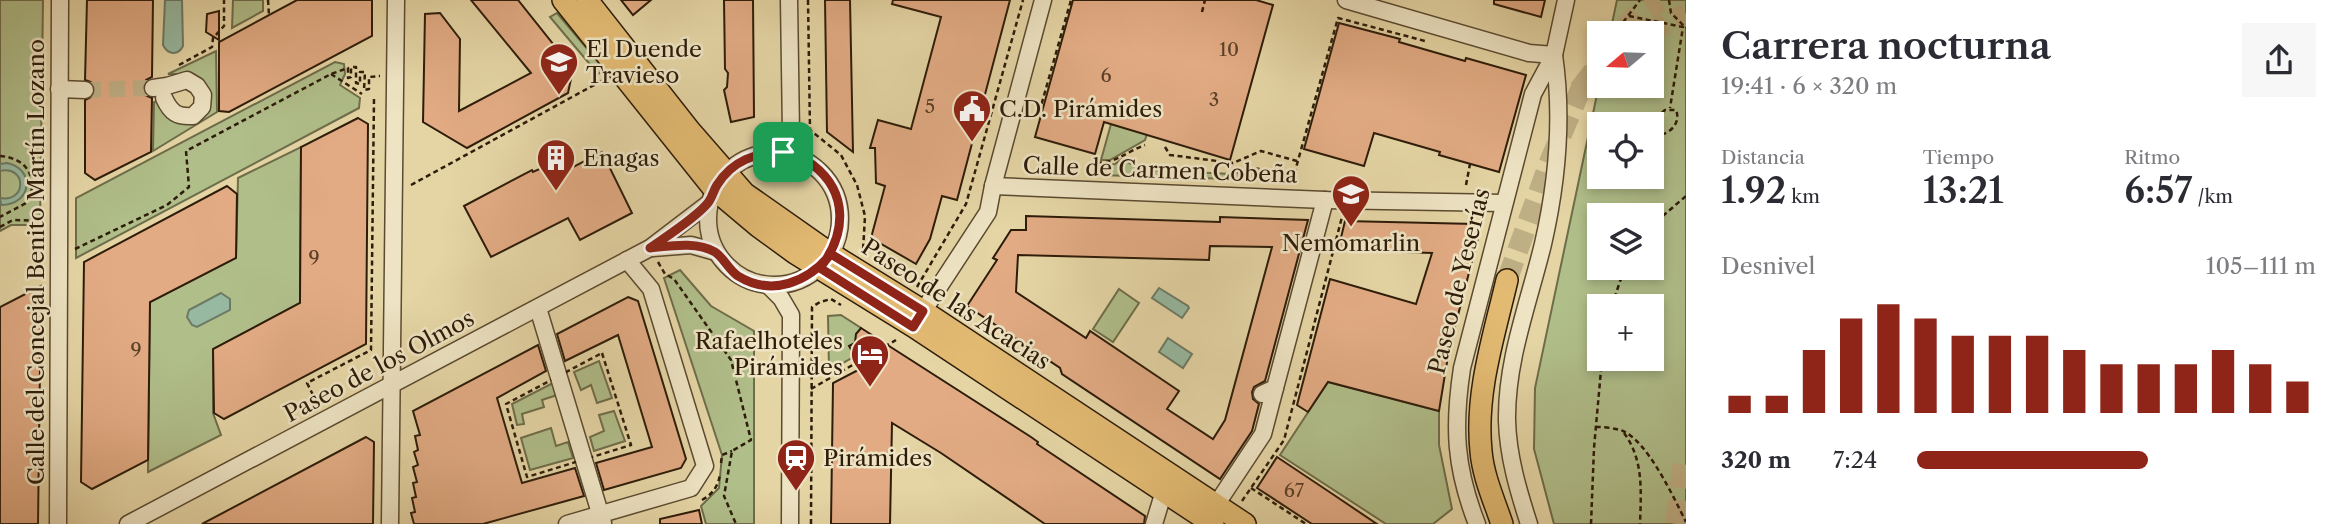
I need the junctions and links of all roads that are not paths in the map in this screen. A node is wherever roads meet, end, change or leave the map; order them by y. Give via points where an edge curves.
1 (60, 0) edge
2 (396, 0) edge
3 (563, 0) edge
4 (587, 0) edge
5 (789, 0) edge
6 (1043, 0) edge
7 (1566, 0) edge
8 (1349, 1) edge
9 (1554, 54) junction
10 (59, 89) junction
11 (85, 90) tunnel mouth
12 (783, 152) junction
13 (993, 186) junction
14 (716, 188) junction
15 (1325, 200) junction
16 (1504, 203) junction
17 (650, 248) junction
18 (716, 253) junction
19 (627, 260) junction
20 (825, 261) junction
21 (1507, 280) tunnel mouth
22 (769, 286) junction
23 (538, 308) junction
24 (911, 326) junction
25 (393, 384) junction
26 (1164, 491) junction
27 (1227, 517) edge
28 (602, 519) edge
29 (58, 524) edge
30 (128, 524) edge
31 (390, 524) edge
32 (567, 524) edge
33 (790, 524) edge
34 (1154, 524) edge
35 (1477, 524) edge
36 (1502, 524) edge
37 (1529, 524) edge

1 - 10 street, Calle del Concejal Benito Martín Lozano
2 - 25 street
3 - 14 main road, Paseo de las Acacias
4 - 14 main road, Paseo de las Acacias
5 - 12 street via 791,133
6 - 13 street
7 - 9 street, Paseo de Yeserías
8 - 9 street via 1529,53
9 - 16 street, Paseo de Yeserías via 1533,94
9 - 37 street, Paseo de Yeserías via 1558,82 1555,174 1508,398 1510,453
10 - 11 street
10 - 29 street, Calle del Concejal Benito Martín Lozano
12 - 14 street, Paseo de los Olmos via 742,160
12 - 20 street via 812,164 830,182 839,205 840,231
13 - 15 street, Calle de Carmen Cobeña
13 - 24 street via 988,212
14 - 17 street, Paseo de los Olmos
14 - 18 street via 709,235
14 - 20 main road, Paseo de las Acacias via 744,193
15 - 16 street, Calle de Carmen Cobeña
15 - 27 street, Calle de Carmen Cobeña via 1268,391 1263,434
16 - 35 street, Paseo de Yeserías via 1456,409 1458,455
17 - 18 street, Paseo de los Olmos via 691,245
17 - 19 street, Paseo de los Olmos
18 - 22 street via 738,276
19 - 23 street, Paseo de los Olmos
19 - 28 street via 651,289 705,466 691,488
20 - 22 street via 803,279
20 - 24 main road, Paseo de las Acacias
21 - 36 main road, Paseo de Yeserías via 1480,406 1486,480
22 - 33 street via 791,315
23 - 25 street, Paseo de los Olmos
23 - 28 street
24 - 26 main road, Paseo de las Acacias
24 - 27 main road, Paseo de las Acacias
25 - 30 street, Paseo de los Olmos
25 - 31 street
26 - 27 main road, Paseo de las Acacias
26 - 34 street
28 - 32 street

